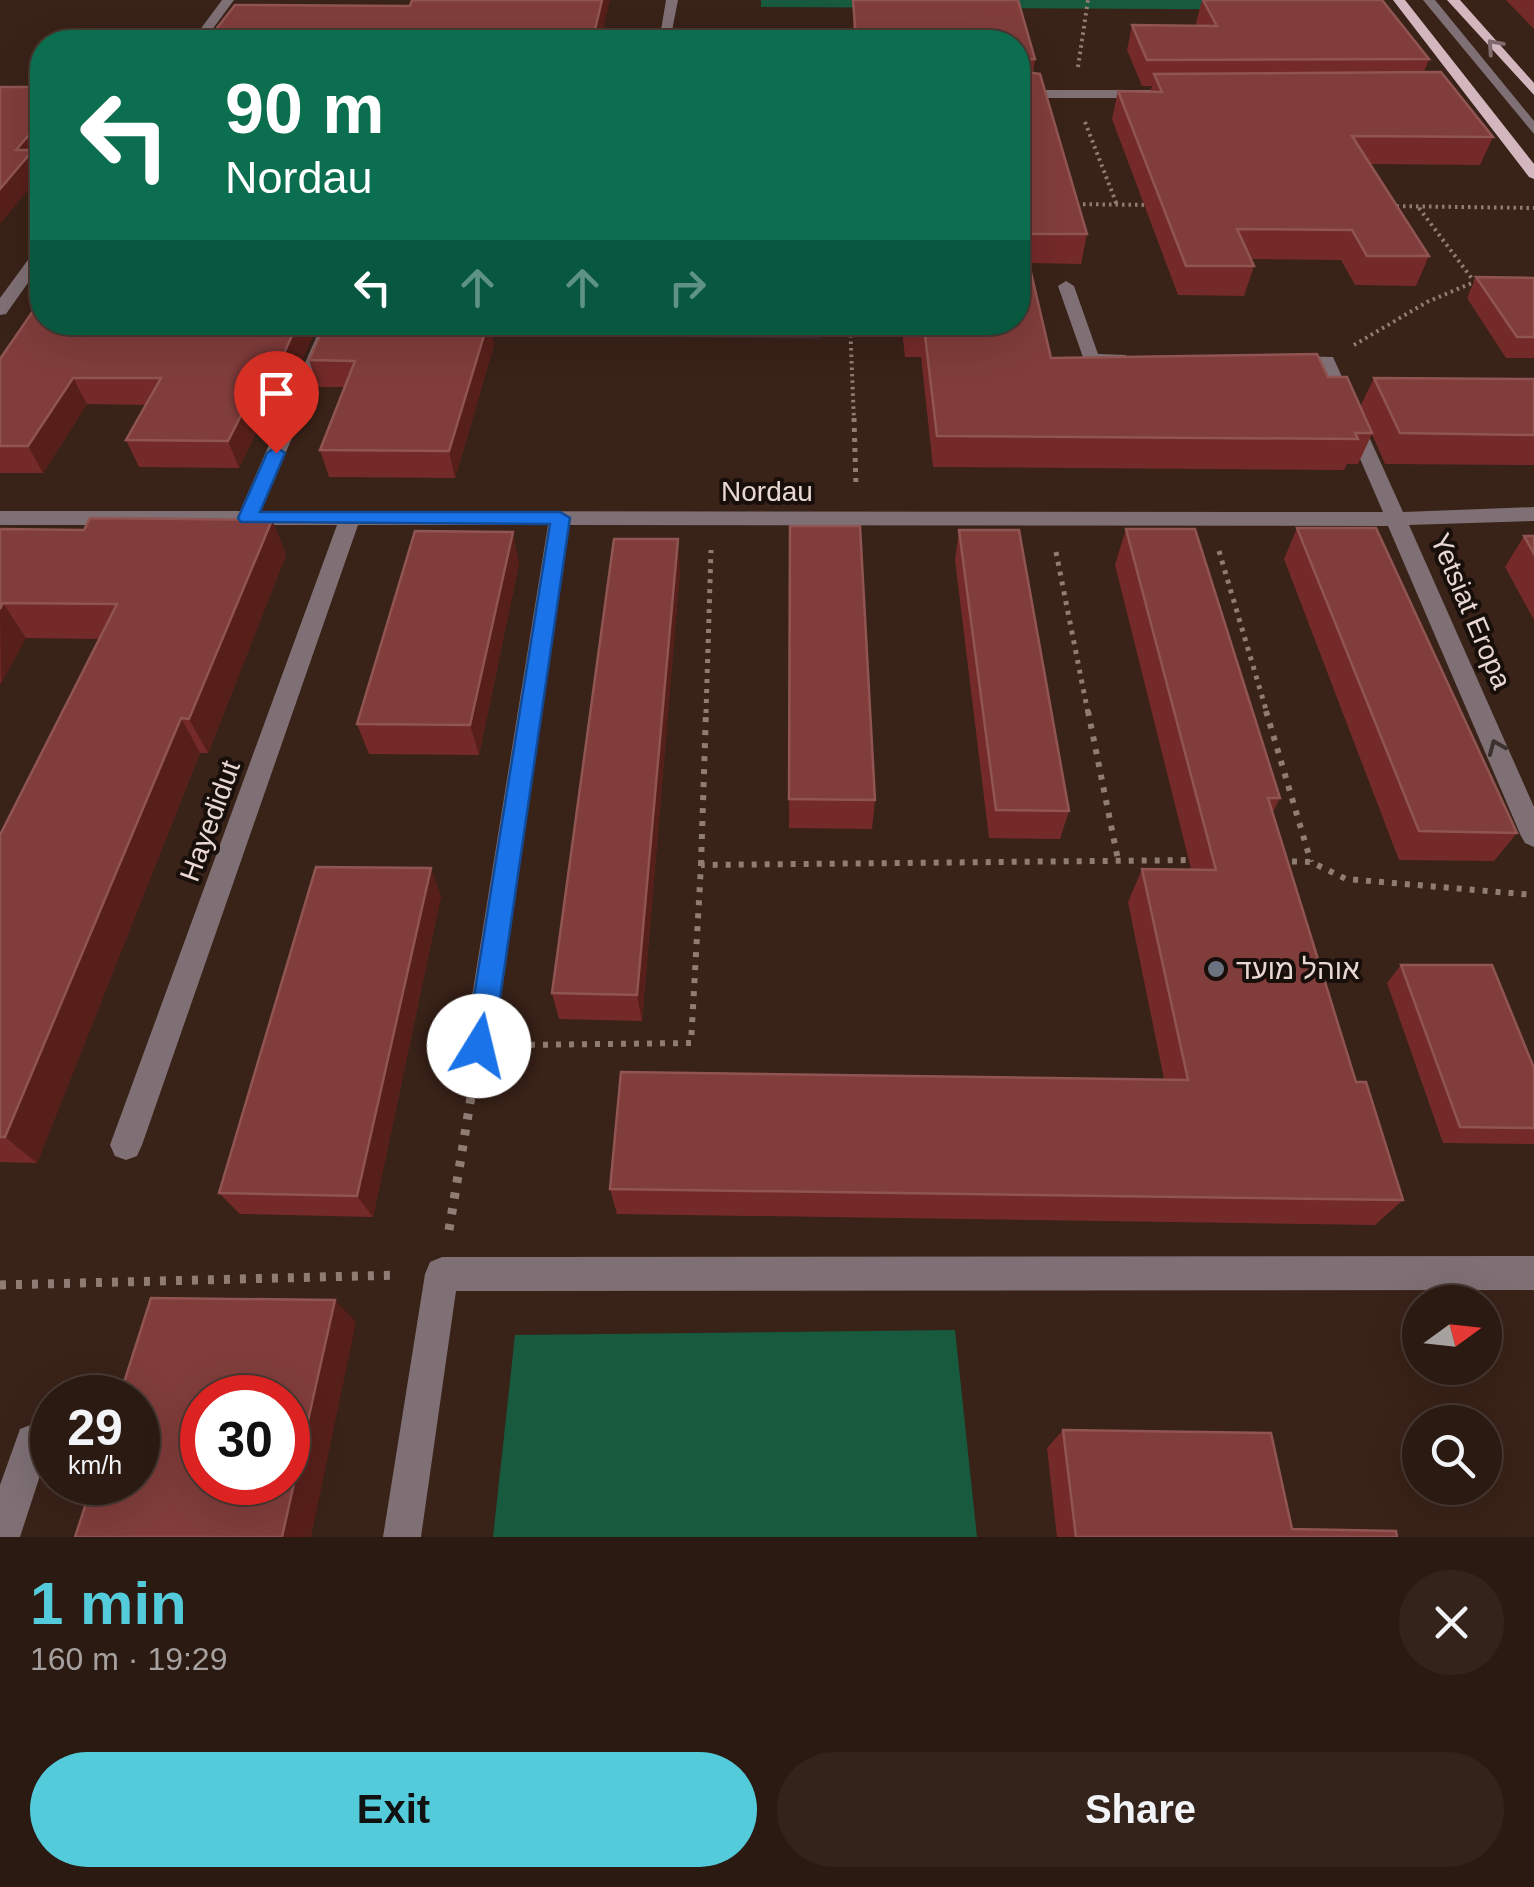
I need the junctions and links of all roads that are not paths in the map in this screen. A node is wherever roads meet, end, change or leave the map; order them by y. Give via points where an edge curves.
1 (228, 0) edge
2 (672, 0) edge
3 (1399, 0) edge
4 (1428, 0) edge
5 (1452, 0) edge
6 (206, 30) edge
7 (666, 30) edge
8 (1534, 92) edge
9 (1030, 94) edge
10 (1170, 94) edge
11 (1534, 130) edge
12 (1534, 174) edge
13 (30, 269) edge
14 (1066, 286) dead end
15 (0, 310) edge
16 (326, 335) edge
17 (1150, 359) edge
18 (1268, 360) edge
19 (1534, 514) edge
20 (0, 518) edge
21 (248, 518) junction
22 (350, 518) junction
23 (560, 518) junction
24 (1399, 519) junction
25 (1534, 836) edge
26 (479, 1046) road end
27 (126, 1145) dead end
28 (1534, 1273) edge
29 (30, 1451) edge
30 (1, 1537) edge
31 (402, 1537) edge

1 - 6 street
2 - 7 street
3 - 12 main road via 1463,92
4 - 11 street
8 -> 5 main road
9 - 10 street
13 - 15 street
14 - 17 street via 1092,358
16 - 21 street
18 - 24 street, Yetsiat Eropa via 1326,361
19 - 24 street, Nordau
20 - 21 street, Nordau
21 - 22 street, Nordau
22 - 23 street, Nordau
22 - 27 street, Hayedidut
23 - 24 street, Nordau
23 - 26 street
25 -> 24 street, Yetsiat Eropa
28 - 31 street via 442,1274
29 - 30 street

